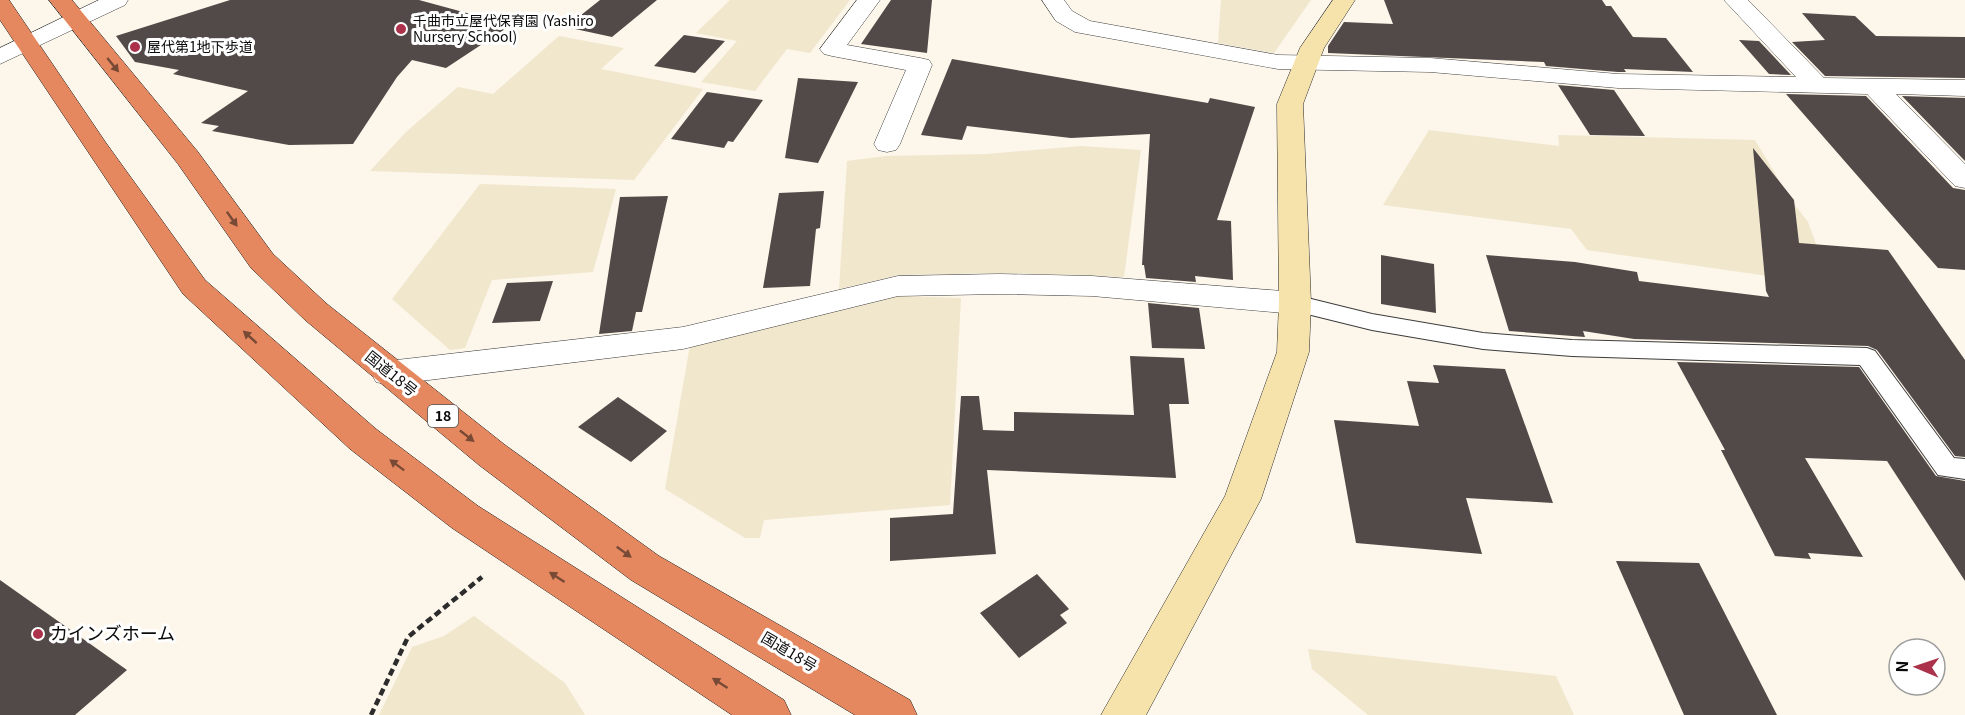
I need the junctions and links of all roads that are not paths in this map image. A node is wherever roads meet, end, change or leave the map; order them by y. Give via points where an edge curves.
1 (117, 0) edge
2 (869, 0) edge
3 (1053, 0) edge
4 (1344, 0) edge
5 (1735, 0) edge
6 (68, 10) edge
7 (7, 26) edge
8 (1305, 63) junction
9 (1818, 86) junction
10 (1875, 87) junction
11 (1965, 88) edge
12 (887, 144) dead end
13 (1965, 180) edge
14 (1295, 303) junction
15 (388, 373) junction
16 (1965, 469) edge
17 (769, 715) edge
18 (895, 715) edge
19 (1123, 715) edge

1 - 6 street
2 - 12 street via 832,49 920,65
3 - 8 street via 1064,16 1083,27 1228,54
4 - 8 street
5 - 9 street
6 - 7 street
6 -> 15 highway, 国道18号 / 18 via 188,158 262,261
17 -> 7 highway via 465,517 363,439 194,286
8 - 9 street via 1431,65 1618,81
8 - 14 street via 1290,104
9 - 10 street
10 - 11 street
10 - 13 street
14 - 15 street via 1092,286 898,286 683,339
14 - 16 lane via 1372,322 1483,341 1572,348 1867,357 1947,468
14 - 19 street via 1293,352 1242,499
15 -> 18 highway, 国道18号 / 18 via 645,568

